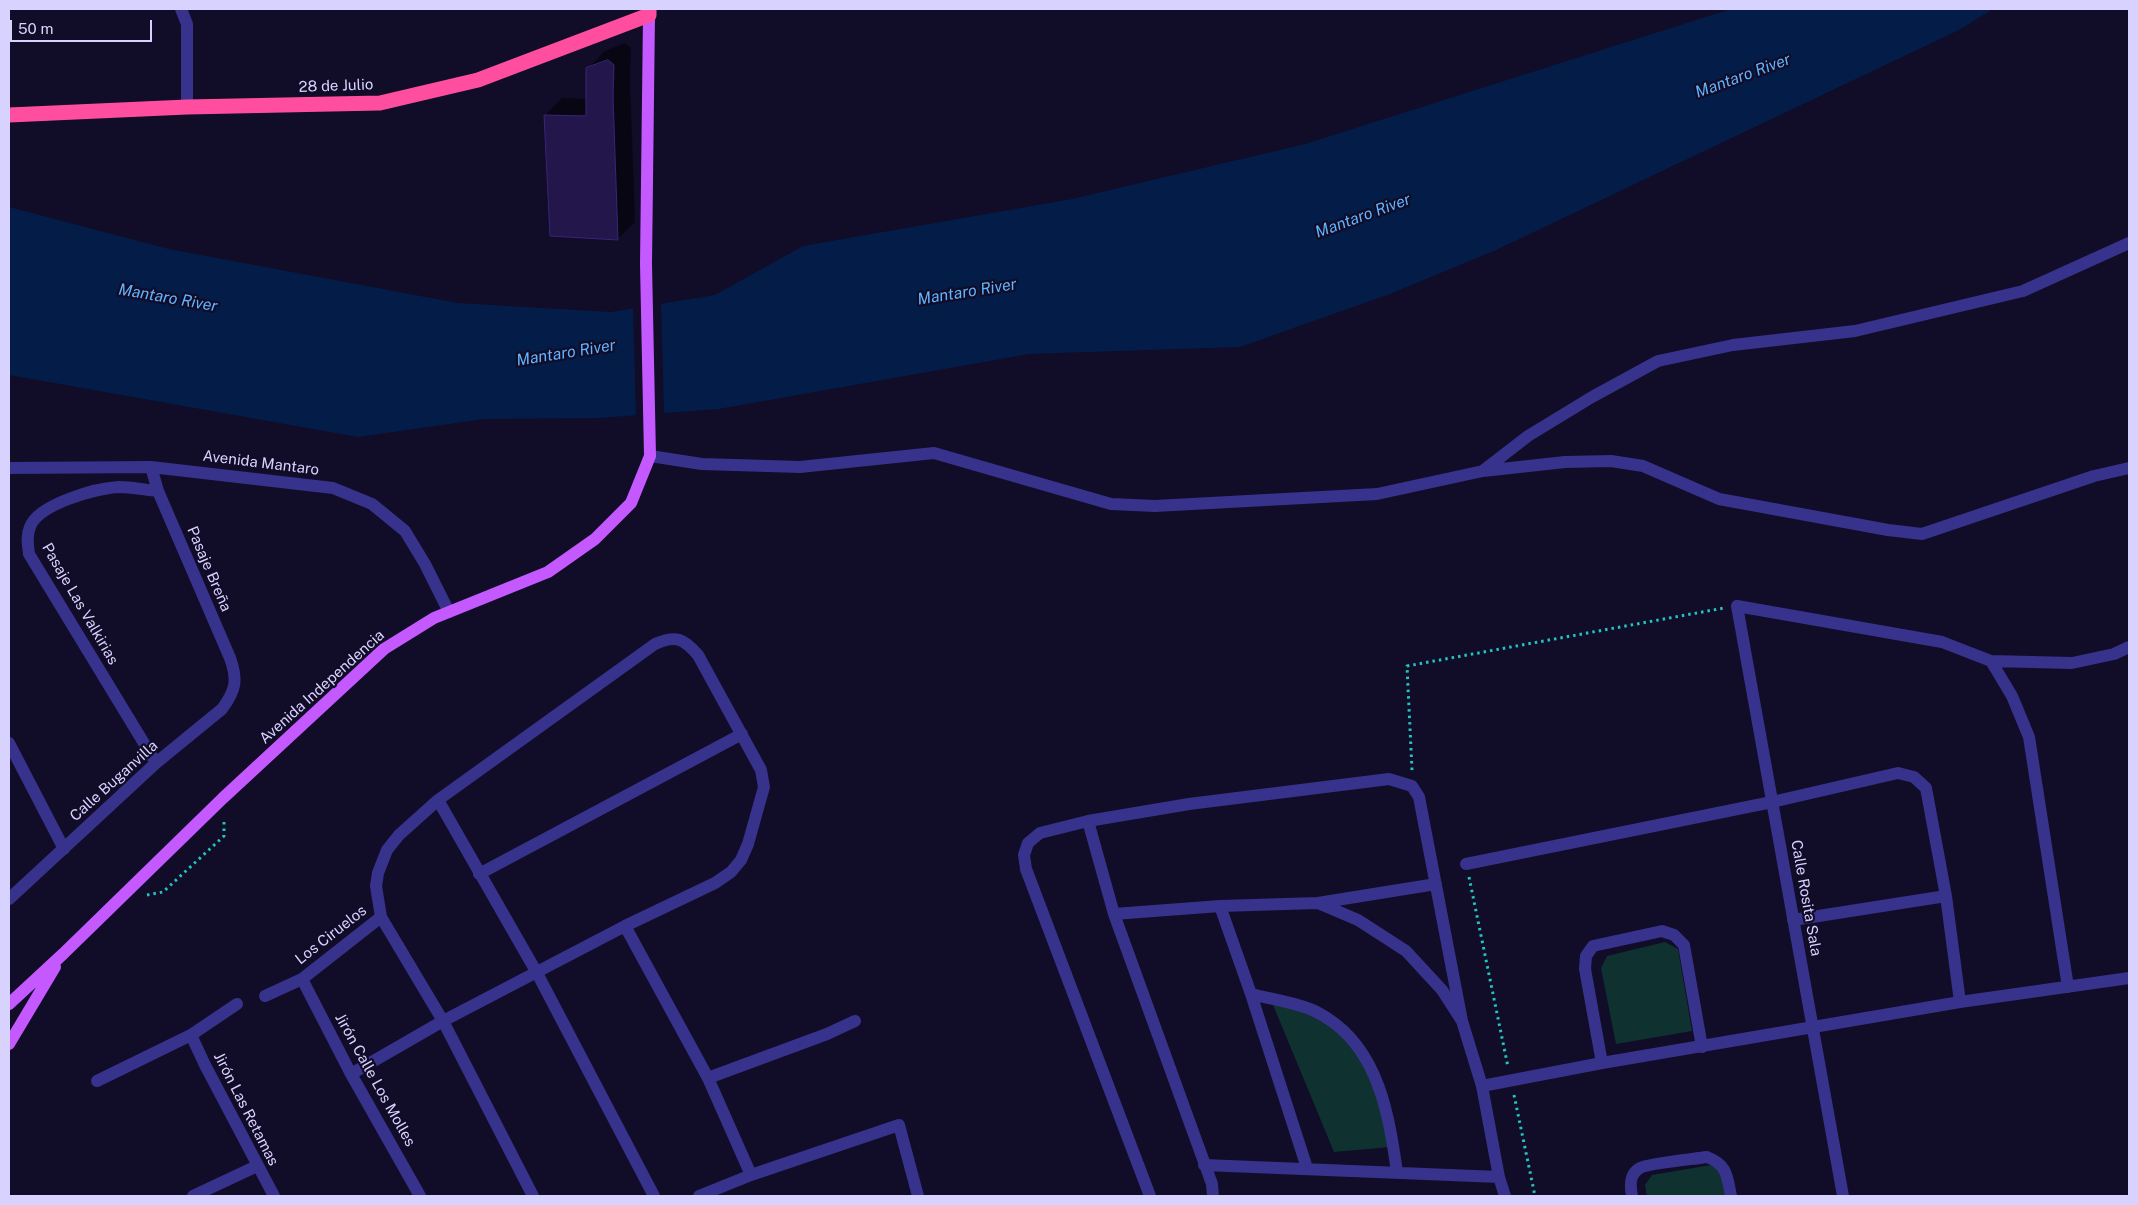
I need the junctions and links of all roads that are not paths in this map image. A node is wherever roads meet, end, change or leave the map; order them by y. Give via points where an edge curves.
1 (181, 9) edge
2 (649, 12) edge
3 (187, 107) junction
4 (9, 115) edge
5 (2129, 243) edge
6 (650, 456) junction
7 (151, 467) junction
8 (9, 468) edge
9 (2129, 468) edge
10 (1483, 470) junction
11 (158, 491) junction
12 (449, 612) junction
13 (2129, 647) edge
14 (1991, 660) junction
15 (235, 684) joint
16 (742, 734) junction
17 (9, 743) edge
18 (156, 763) junction
19 (438, 800) junction
20 (1772, 802) junction
21 (1088, 821) junction
22 (64, 849) junction
23 (1466, 864) road end
24 (479, 874) junction
25 (1436, 884) junction
26 (1946, 896) junction
27 (9, 899) edge
28 (1318, 903) junction
29 (1220, 906) junction
30 (1114, 914) junction
31 (381, 917) junction
32 (1794, 920) junction
33 (625, 926) junction
34 (63, 954) junction
35 (537, 972) junction
36 (2129, 978) edge
37 (302, 979) junction
38 (2068, 986) junction
39 (1251, 994) junction
40 (265, 996) dead end
41 (1960, 1002) junction
42 (9, 1004) edge
43 (237, 1004) dead end
44 (443, 1021) junction
45 (855, 1021) dead end
46 (1462, 1021) junction
47 (1813, 1028) junction
48 (191, 1035) junction
49 (9, 1044) edge
50 (1702, 1047) junction
51 (1602, 1063) junction
52 (351, 1074) junction
53 (708, 1078) junction
54 (97, 1081) dead end
55 (1482, 1086) junction
56 (1204, 1164) junction
57 (257, 1166) junction
58 (1307, 1168) junction
59 (1397, 1172) junction
60 (751, 1175) junction
61 (1499, 1177) junction
62 (193, 1196) edge
63 (274, 1196) edge
64 (420, 1196) edge
65 (533, 1196) edge
66 (654, 1196) edge
67 (699, 1196) edge
68 (918, 1196) edge
69 (1150, 1196) edge
70 (1213, 1196) edge
71 (1505, 1196) edge
72 (1632, 1196) edge
73 (1731, 1196) edge
74 (1843, 1196) edge

1 - 3 street via 187,24
2 - 3 highway, 28 de Julio via 478,80 380,103
2 - 6 main road, Avenida Independencia via 646,264
3 - 4 highway, 28 de Julio
5 - 10 street via 2023,291 1855,331 1733,345 1658,361 1528,436
6 - 10 street via 702,464 800,467 934,453 1111,504 1155,506 1377,494
6 - 12 main road, Avenida Independencia via 631,503 596,539 548,572
7 - 8 street, Avenida Mantaro
7 - 11 street, Pasaje Breña
7 - 12 street, Avenida Mantaro via 333,488 372,504 405,532
9 - 10 street via 2094,476 1922,534 1719,499 1643,466 1610,461
11 - 15 street, Pasaje Breña via 230,658
11 - 18 street, Pasaje Las Valkirias via 119,487 94,490 41,514 30,525 27,538 29,554
12 - 34 main road, Avenida Independencia via 384,649 223,798
13 - 14 street via 2114,654 2072,663
14 - 20 street, Calle Rosita Sala via 1942,642 1737,606
14 - 38 street via 2012,696 2029,737
15 - 18 street, Calle Buganvilla via 222,709
16 - 19 street via 698,655 689,644 668,638 655,644
16 - 24 street
16 - 33 street via 761,770 764,787 741,860 715,883
17 - 22 street
18 - 22 street, Calle Buganvilla
19 - 24 street
19 - 31 street via 408,826 384,856 376,886
20 - 23 street
20 - 26 street via 1898,773 1914,777 1926,788
20 - 32 street, Calle Rosita Sala
21 - 25 street via 1188,804 1389,779 1412,786 1419,797
21 - 30 street
21 - 69 street via 1040,834 1028,843 1024,856 1026,869
22 - 27 street, Calle Buganvilla
24 - 35 street
25 - 28 street
25 - 46 street
26 - 32 street
26 - 41 street
28 - 29 street
28 - 46 street via 1358,920 1406,951 1442,990
29 - 30 street
29 - 39 street
30 - 56 street
31 - 37 street, Los Ciruelos
31 - 44 street
32 - 47 street, Calle Rosita Sala
33 - 35 street
33 - 53 street
34 - 42 main road, Avenida Independencia
34 - 49 main road, Avenida Independencia
35 - 44 street
35 - 66 street
36 - 38 street
37 - 40 street, Los Ciruelos
37 - 52 street, Jirón Calle Los Molles
38 - 41 street
39 - 58 street
39 - 59 street via 1312,1009 1342,1028 1362,1051 1375,1076 1391,1128
41 - 47 street
43 - 48 street
44 - 52 street
44 - 65 street
45 - 53 street
46 - 55 street
47 - 50 street
47 - 74 street, Calle Rosita Sala
48 - 54 street
48 - 57 street, Jirón Las Retamas
50 - 51 street
50 - 51 street via 1684,945 1662,931 1593,946 1586,956 1585,969
51 - 55 street
52 - 64 street, Jirón Calle Los Molles
53 - 60 street
55 - 61 street
56 - 58 street
56 - 70 street
57 - 62 street
57 - 63 street, Jirón Las Retamas
58 - 59 street
59 - 61 street
60 - 67 street
60 - 68 street via 899,1125
61 - 71 street
72 - 73 street via 1633,1175 1641,1167 1707,1157 1725,1169

